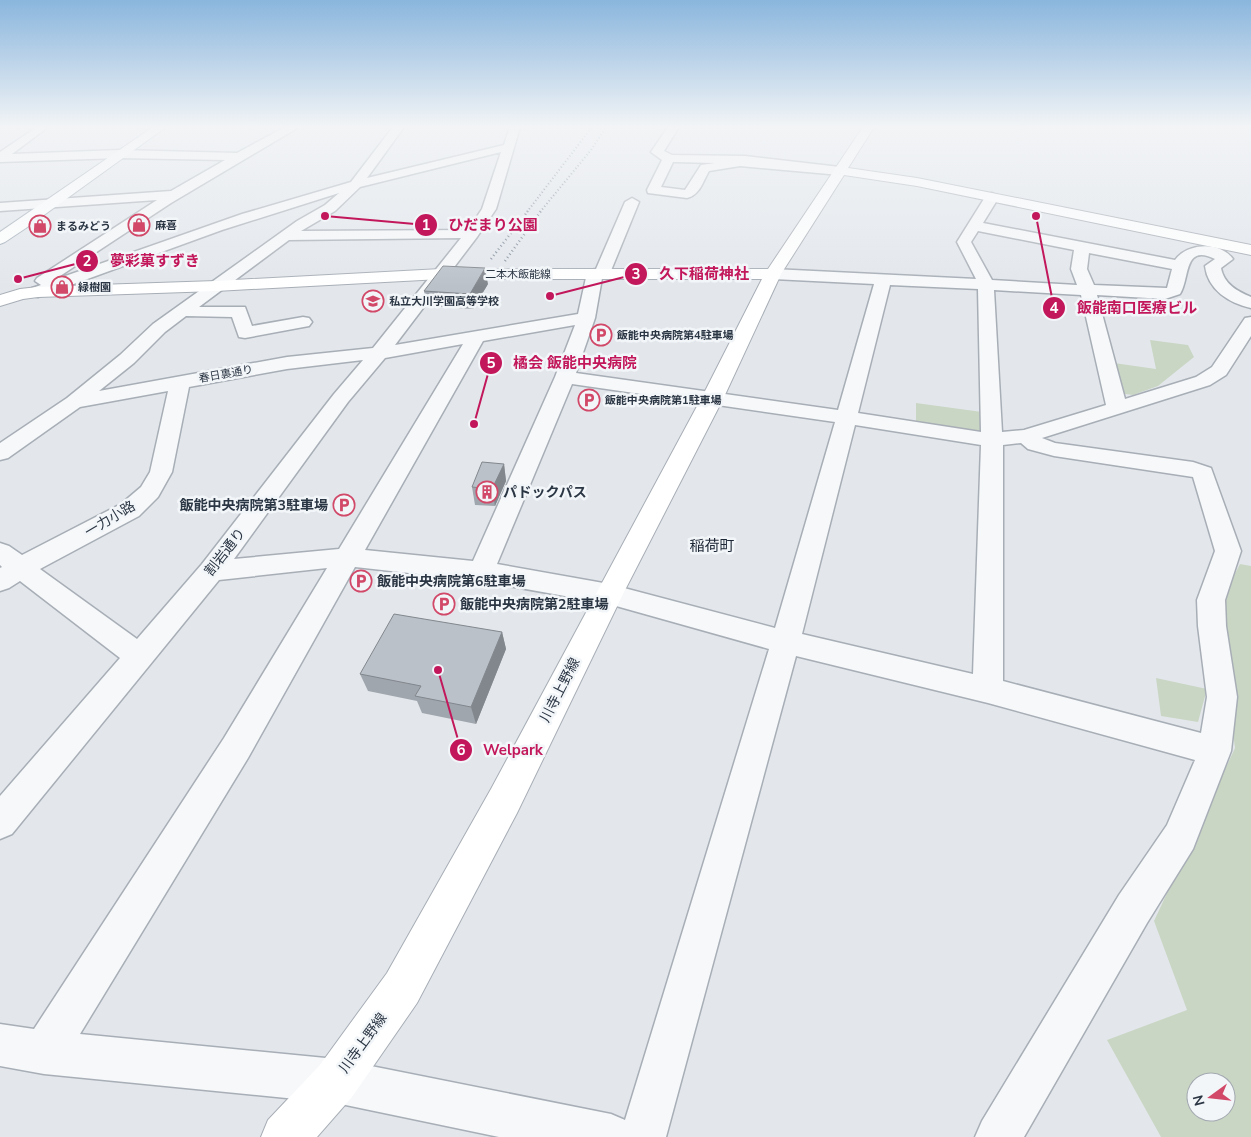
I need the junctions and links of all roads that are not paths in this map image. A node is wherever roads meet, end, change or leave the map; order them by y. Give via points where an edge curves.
1 (85, 180) edge
2 (198, 180) edge
3 (359, 180) edge
4 (372, 180) edge
5 (498, 180) edge
6 (658, 180) edge
7 (698, 180) edge
8 (834, 180) edge
9 (905, 180) edge
10 (356, 184) junction
11 (172, 195) junction
12 (992, 196) junction
13 (632, 202) dead end
14 (54, 203) junction
15 (0, 207) edge
16 (974, 226) junction
17 (472, 234) junction
18 (286, 236) junction
19 (0, 239) edge
20 (1082, 247) junction
21 (1251, 250) edge
22 (1181, 266) junction
23 (599, 273) junction
24 (441, 274) junction
25 (773, 274) junction
26 (884, 279) junction
27 (986, 284) junction
28 (216, 286) junction
29 (1088, 291) junction
30 (32, 293) junction
31 (0, 302) edge
32 (1251, 303) edge
33 (183, 310) junction
34 (586, 318) junction
35 (303, 322) dead end
36 (1251, 322) edge
37 (476, 337) junction
38 (379, 353) junction
39 (565, 377) junction
40 (180, 383) junction
41 (712, 397) junction
42 (74, 402) junction
43 (1117, 408) junction
44 (848, 418) junction
45 (1026, 436) junction
46 (992, 440) junction
47 (0, 452) edge
48 (349, 557) junction
49 (6, 567) edge
50 (211, 571) junction
51 (481, 571) junction
52 (609, 594) junction
53 (785, 642) junction
54 (138, 656) junction
55 (988, 690) junction
56 (1215, 751) junction
57 (0, 822) edge
58 (0, 1045) edge
59 (44, 1052) junction
60 (336, 1081) junction
61 (285, 1137) edge
62 (611, 1137) edge
63 (644, 1137) edge
64 (998, 1137) edge

1 - 14 main road
2 - 11 street
3 - 10 street
4 - 10 street
5 - 17 street, 割岩通り via 490,209
6 - 7 street via 653,188 656,191 680,194 691,192
8 - 25 main road
9 - 12 main road
10 - 18 street via 330,208
10 - 30 street via 204,231
11 - 14 street
11 - 30 street via 97,242
12 - 16 street
12 - 21 main road
13 - 23 street
14 - 15 street
14 - 19 main road
16 - 20 street
16 - 27 street via 964,242
17 - 18 street
17 - 24 street, 割岩通り
18 - 28 street
20 - 22 street
20 - 29 street via 1079,269
22 - 29 street via 1174,291 1164,294
22 - 32 street via 1189,254 1217,253 1223,256 1224,261 1213,266 1218,283 1232,295
23 - 24 main road, 二本木飯能線
23 - 25 main road, 二本木飯能線
23 - 34 street
24 - 28 main road, 二本木飯能線
24 - 38 street, 割岩通り
25 - 26 street
25 - 41 main road, 川寺上野線
26 - 27 street
26 - 44 street
27 - 29 street
27 - 46 street
28 - 30 main road, 二本木飯能線
28 - 33 street
29 - 43 street
30 - 31 main road, 二本木飯能線
33 - 35 street via 239,311 245,333
33 - 42 street
34 - 37 street, 春日裏通り
34 - 39 street
36 - 43 street via 1220,371 1203,381
37 - 38 street, 春日裏通り
37 - 48 street
38 - 40 street, 春日裏通り via 287,363
38 - 50 street, 割岩通り via 341,398
39 - 41 street
39 - 51 street
40 - 42 street, 春日裏通り
40 - 49 street, 一力小路 via 161,472 150,492 130,510
41 - 44 street
41 - 52 main road, 川寺上野線
42 - 47 street
43 - 45 street
44 - 46 street
44 - 53 street
45 - 46 street
45 - 56 street via 1036,444 1054,449 1192,469 1204,474 1228,550 1211,600 1222,697
46 - 55 street
48 - 50 street
48 - 51 street
48 - 59 street via 236,748
49 - 54 street
50 - 54 street, 割岩通り
51 - 52 street
52 - 53 street
52 - 60 main road, 川寺上野線 via 504,801 402,988
53 - 55 street
53 - 63 street
54 - 57 street, 割岩通り
55 - 56 street
56 - 64 street via 1180,837 1133,909
58 - 59 street
59 - 60 street
60 - 61 main road, 川寺上野線
60 - 62 street

